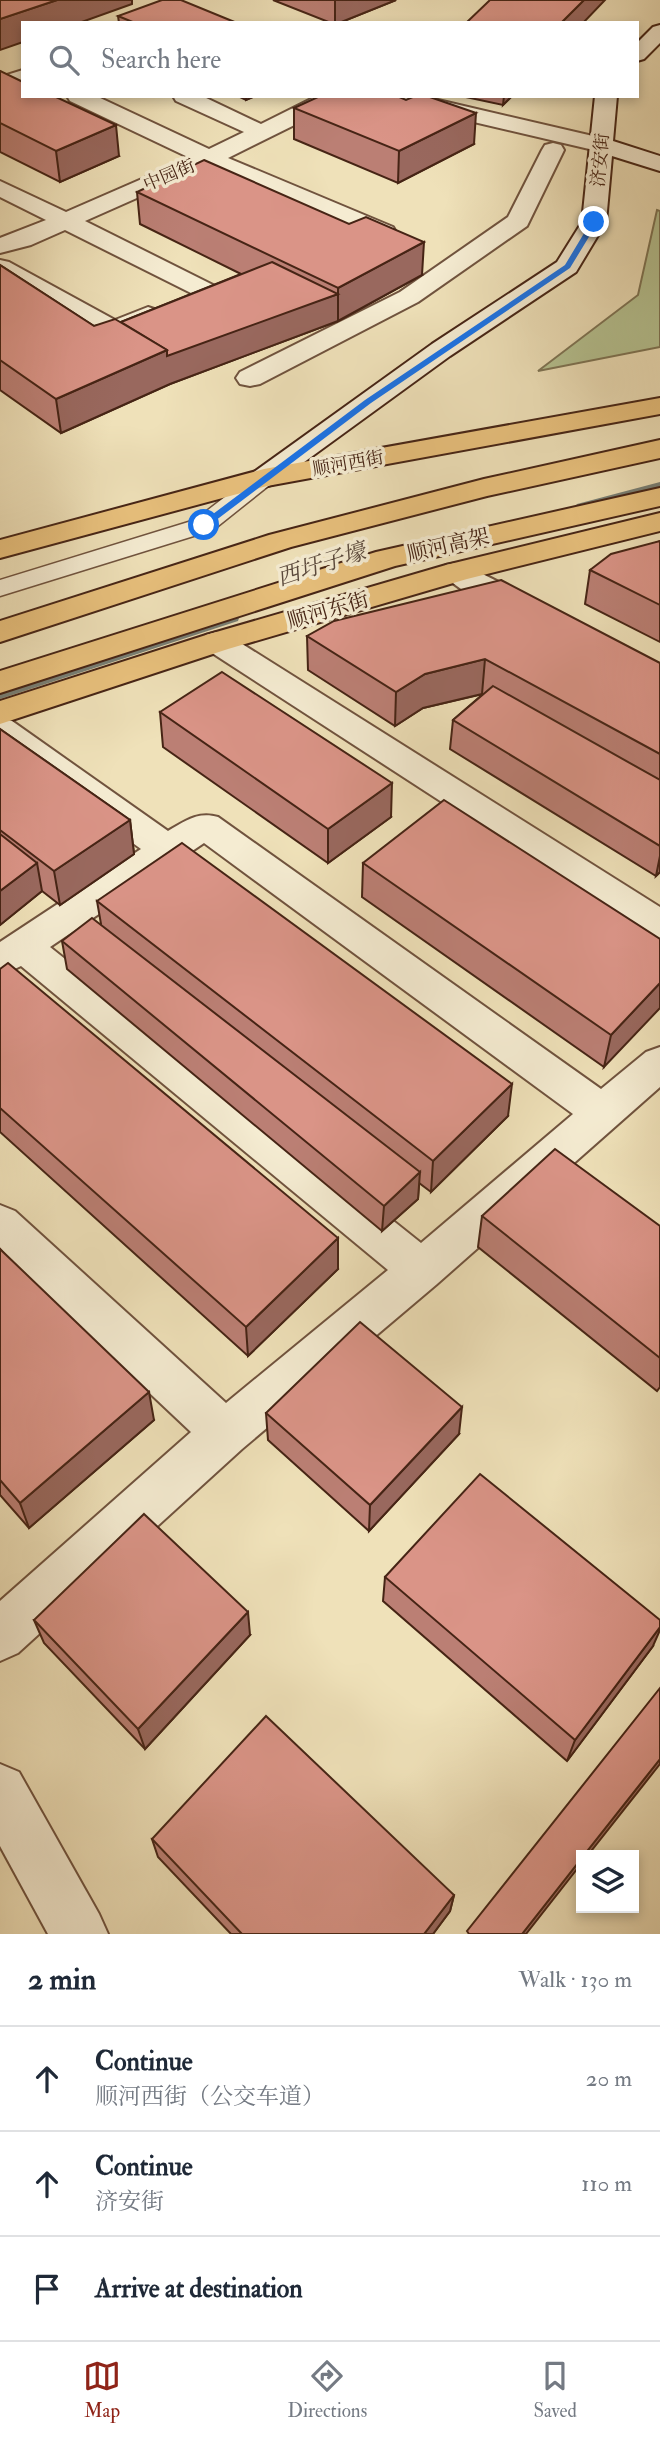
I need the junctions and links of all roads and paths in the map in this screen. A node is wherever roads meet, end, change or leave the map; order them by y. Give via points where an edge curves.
1 (660, 31) edge
2 (639, 53) edge
3 (21, 77) edge
4 (0, 83) edge
5 (82, 98) edge
6 (188, 98) edge
7 (330, 98) edge
8 (399, 98) edge
9 (607, 98) edge
10 (406, 115) edge
11 (261, 132) junction
12 (554, 141) junction
13 (602, 145) junction
14 (209, 158) junction
15 (660, 164) edge
16 (0, 188) edge
17 (65, 219) junction
18 (384, 232) edge
19 (0, 246) edge
20 (0, 267) edge
21 (250, 378) dead end
22 (660, 406) edge
23 (660, 449) edge
24 (264, 478) junction
25 (660, 497) edge
26 (660, 523) edge
27 (0, 549) edge
28 (457, 572) junction
29 (0, 588) edge
30 (547, 618) edge
31 (0, 632) edge
32 (217, 642) junction
33 (0, 682) edge
34 (0, 713) edge
35 (0, 729) edge
36 (167, 849) junction
37 (660, 925) edge
38 (11, 953) edge
39 (660, 1063) edge
40 (604, 1113) junction
41 (0, 1224) edge
42 (421, 1270) junction
43 (225, 1433) junction
44 (0, 1636) edge
45 (0, 1791) edge
46 (79, 1934) edge

1 - 2 street
3 - 4 street
5 - 14 street
6 - 11 street
7 - 11 street, 中园街
8 - 12 street
9 - 13 street, 济安街
10 - 12 street
11 - 14 street, 中园街
12 - 13 street
12 - 21 street via 519,221 409,297
13 - 15 street
13 - 24 street, 济安街 via 594,222 567,267 440,351
14 - 17 street, 中园街
14 - 18 street
16 - 17 street
17 - 19 street, 中园街
17 - 20 street via 204,290 114,330
22 - 24 main road, 顺河西街
23 - 31 main road via 484,488 280,541
24 - 27 main road, 顺河西街
24 - 29 lane via 204,525
25 - 33 main road, 顺河高架 via 387,559
26 - 28 main road, 顺河东街
28 - 30 street
28 - 32 main road, 顺河东街
32 - 34 main road, 顺河东街
32 - 37 street
35 - 36 street
36 - 38 street
36 - 40 street via 205,826
38 - 42 street
39 - 40 street
40 - 42 street
41 - 43 street
42 - 43 street
43 - 44 street
45 - 46 street

